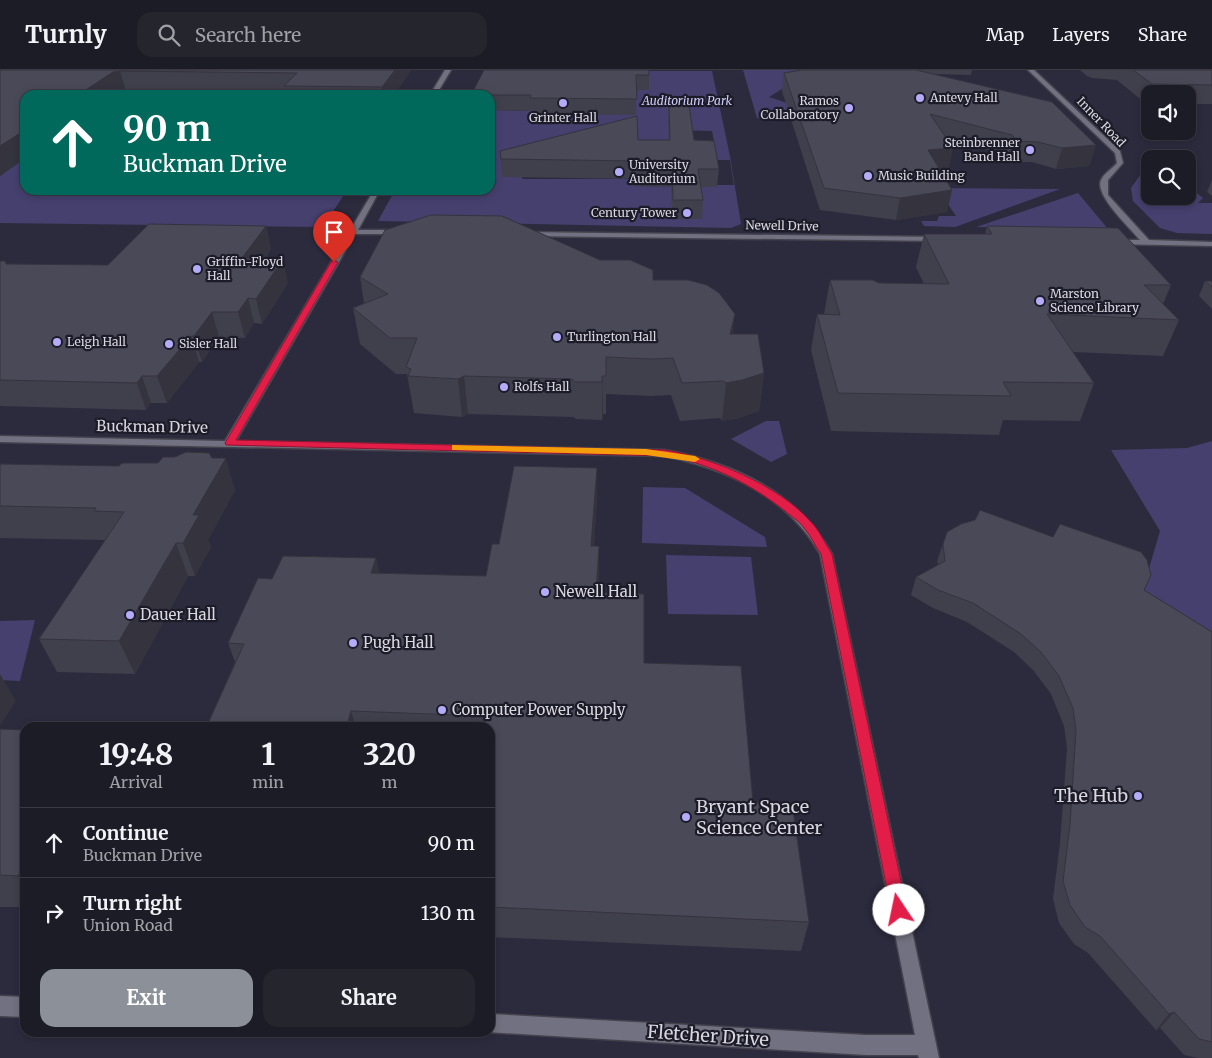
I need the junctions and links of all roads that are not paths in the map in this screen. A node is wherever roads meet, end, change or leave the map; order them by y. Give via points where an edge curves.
1 (448, 70) edge
2 (1031, 70) edge
3 (436, 90) edge
4 (374, 195) edge
5 (352, 232) junction
6 (406, 232) edge
7 (515, 234) edge
8 (948, 240) edge
9 (1106, 242) edge
10 (1146, 242) junction
11 (1212, 244) edge
12 (0, 439) edge
13 (229, 443) junction
14 (0, 1006) edge
15 (20, 1007) edge
16 (495, 1024) edge
17 (928, 1052) edge

1 - 3 street
2 - 10 street, Inner Road via 1118,152 1120,163 1104,179 1102,188
4 - 5 street
5 - 6 street
5 - 13 street
7 - 8 street, Newell Drive
9 - 10 street
10 - 11 street
12 - 13 street, Buckman Drive
13 - 17 street, Buckman Drive via 665,453 699,460 729,472 797,514 814,533 826,554
14 - 15 street
16 - 17 street, Fletcher Drive via 866,1045

